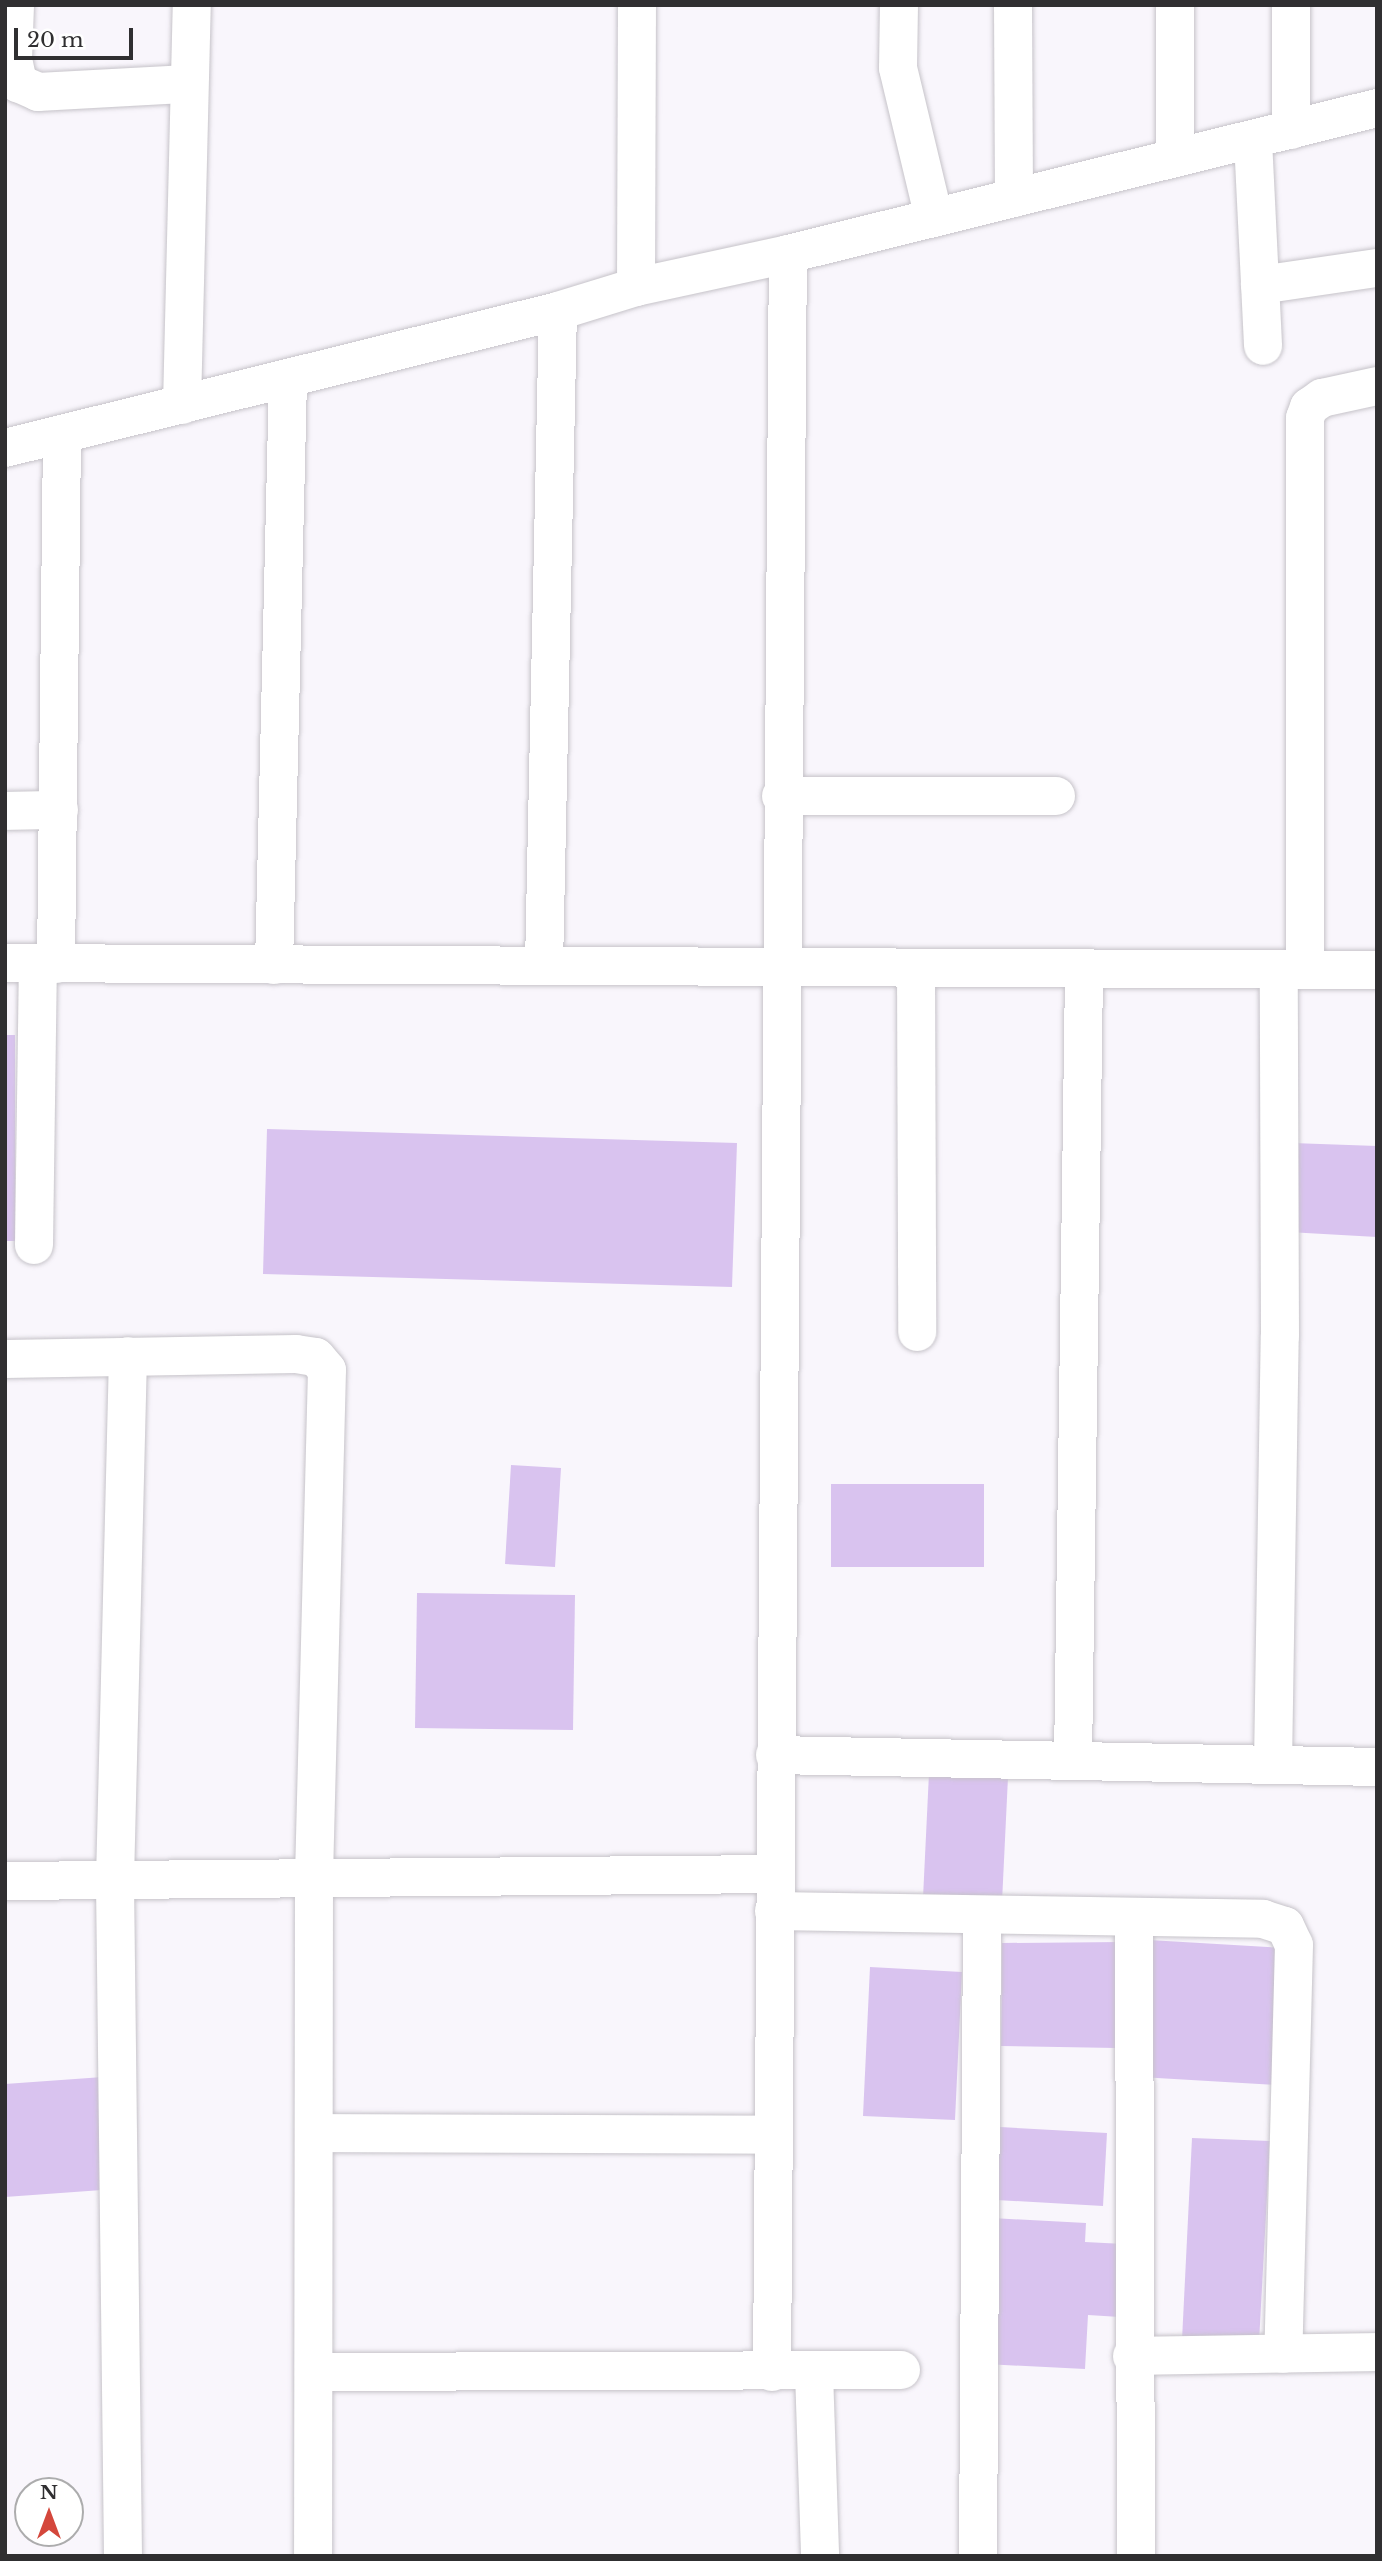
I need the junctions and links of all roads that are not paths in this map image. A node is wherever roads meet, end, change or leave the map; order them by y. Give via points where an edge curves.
1 (15, 5) edge
2 (192, 5) edge
3 (637, 5) edge
4 (899, 5) edge
5 (1013, 5) edge
6 (1175, 5) edge
7 (1291, 5) edge
8 (188, 84) junction
9 (1377, 108) edge
10 (1291, 130) junction
11 (1254, 140) junction
12 (1175, 158) junction
13 (1014, 198) junction
14 (934, 218) junction
15 (788, 254) junction
16 (1377, 268) edge
17 (1260, 285) junction
18 (636, 287) junction
19 (558, 311) junction
20 (1263, 346) dead end
21 (288, 379) junction
22 (1377, 386) edge
23 (182, 405) junction
24 (62, 435) junction
25 (5, 448) edge
26 (781, 796) junction
27 (1056, 796) dead end
28 (59, 810) junction
29 (5, 811) edge
30 (33, 963) edge
31 (274, 965) junction
32 (544, 966) junction
33 (780, 968) junction
34 (916, 968) junction
35 (1084, 970) junction
36 (1292, 970) junction
37 (1377, 970) edge
38 (34, 1245) dead end
39 (917, 1332) dead end
40 (128, 1356) junction
41 (5, 1359) edge
42 (775, 1755) junction
43 (1073, 1761) junction
44 (1273, 1765) junction
45 (1377, 1768) edge
46 (314, 1878) junction
47 (115, 1880) junction
48 (5, 1881) edge
49 (774, 1892) junction
50 (982, 1916) junction
51 (1133, 1919) junction
52 (314, 2133) junction
53 (773, 2134) junction
54 (1377, 2352) edge
55 (1283, 2354) junction
56 (1132, 2356) junction
57 (901, 2370) dead end
58 (314, 2372) junction
59 (772, 2372) junction
60 (814, 2372) junction
61 (123, 2556) edge
62 (313, 2556) edge
63 (820, 2556) edge
64 (978, 2556) edge
65 (1136, 2556) edge

1 - 8 street via 13,59 18,83 38,92
2 - 8 street
3 - 18 street
4 - 14 street via 898,68
5 - 13 street
6 - 12 street
7 - 10 street
8 - 23 street
9 - 10 street
10 - 11 street
11 - 12 street
11 - 17 street
12 - 13 street
13 - 14 street
14 - 15 street
15 - 18 street
15 - 26 street
16 - 17 street
17 - 20 street
18 - 19 street
19 - 21 street
19 - 32 street
21 - 23 street
21 - 31 street
22 - 36 street via 1322,398 1309,407 1305,418
23 - 24 street
24 - 25 street
24 - 28 street
26 - 27 street
26 - 33 street
28 - 29 street
28 - 30 street
30 - 31 street
30 - 38 street
31 - 32 street
32 - 33 street
33 - 34 street
33 - 42 street
34 - 35 street
34 - 39 street
35 - 36 street
35 - 43 street
36 - 37 street
36 - 44 street
40 - 41 street
40 - 46 street via 296,1354 316,1357 327,1370
40 - 47 street
42 - 43 street
42 - 49 street
43 - 44 street
44 - 45 street
46 - 47 street
46 - 49 street
46 - 52 street
47 - 48 street
47 - 61 street
49 - 50 street
49 - 53 street
50 - 51 street
50 - 64 street
51 - 55 street via 1263,1919 1285,1926 1294,1945
51 - 56 street
52 - 53 street
52 - 58 street
53 - 59 street
54 - 55 street
55 - 56 street
56 - 65 street
57 - 60 street
58 - 59 street
58 - 62 street
59 - 60 street
60 - 63 street

